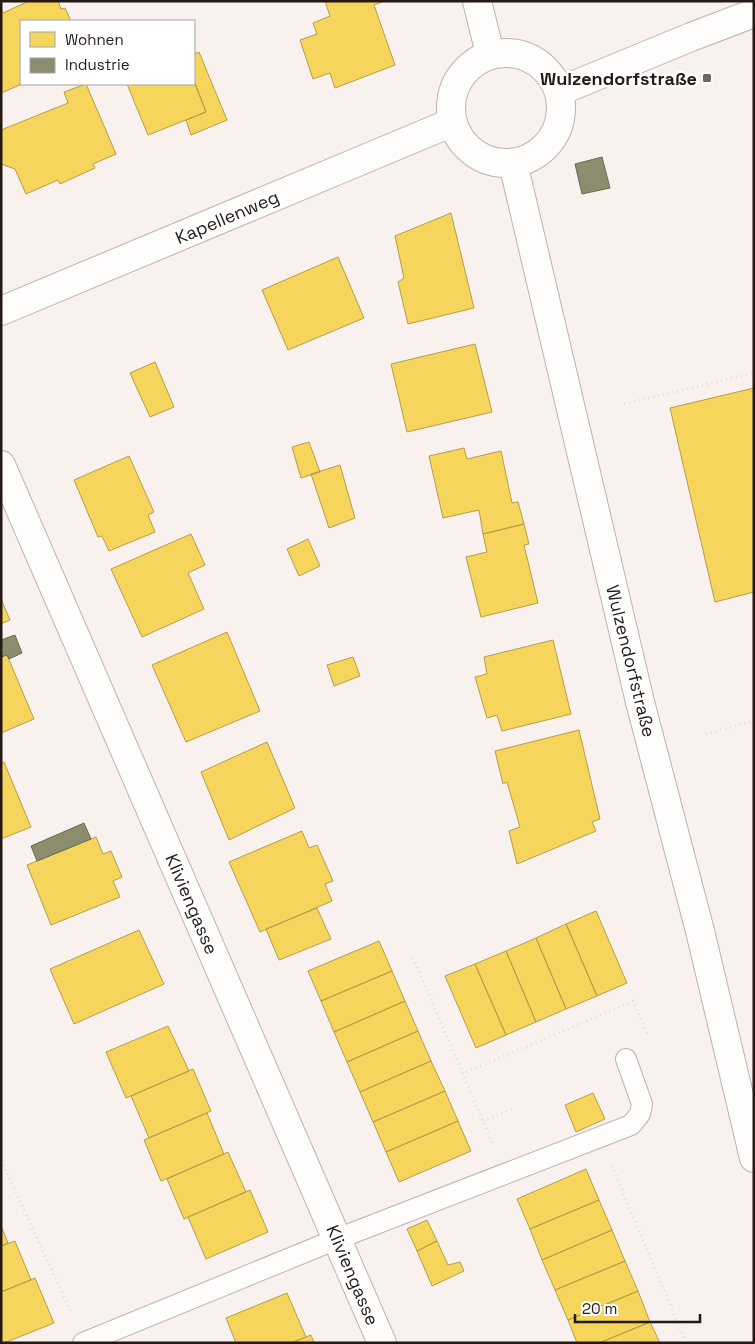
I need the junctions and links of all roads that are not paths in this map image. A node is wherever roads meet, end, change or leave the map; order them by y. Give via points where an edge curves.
1 (477, 1) edge
2 (754, 13) edge
3 (490, 54) junction
4 (560, 91) junction
5 (453, 122) junction
6 (513, 163) junction
7 (1, 311) edge
8 (1, 465) edge
9 (626, 1059) dead end
10 (754, 1158) edge
11 (337, 1239) junction
12 (84, 1342) edge
13 (382, 1343) edge

1 - 3 street
2 - 4 street
3 - 4 street via 518,53 546,68
3 - 5 street via 465,70 452,95
4 - 6 street via 559,128 540,153
5 - 6 street via 466,146 493,162
5 - 7 street, Kapellenweg
6 - 10 street, Wulzendorfstraße via 640,702 700,931
8 - 11 street, Kliviengasse
9 - 11 lane via 642,1104 640,1114 631,1124
11 - 12 lane
11 - 13 street, Kliviengasse

